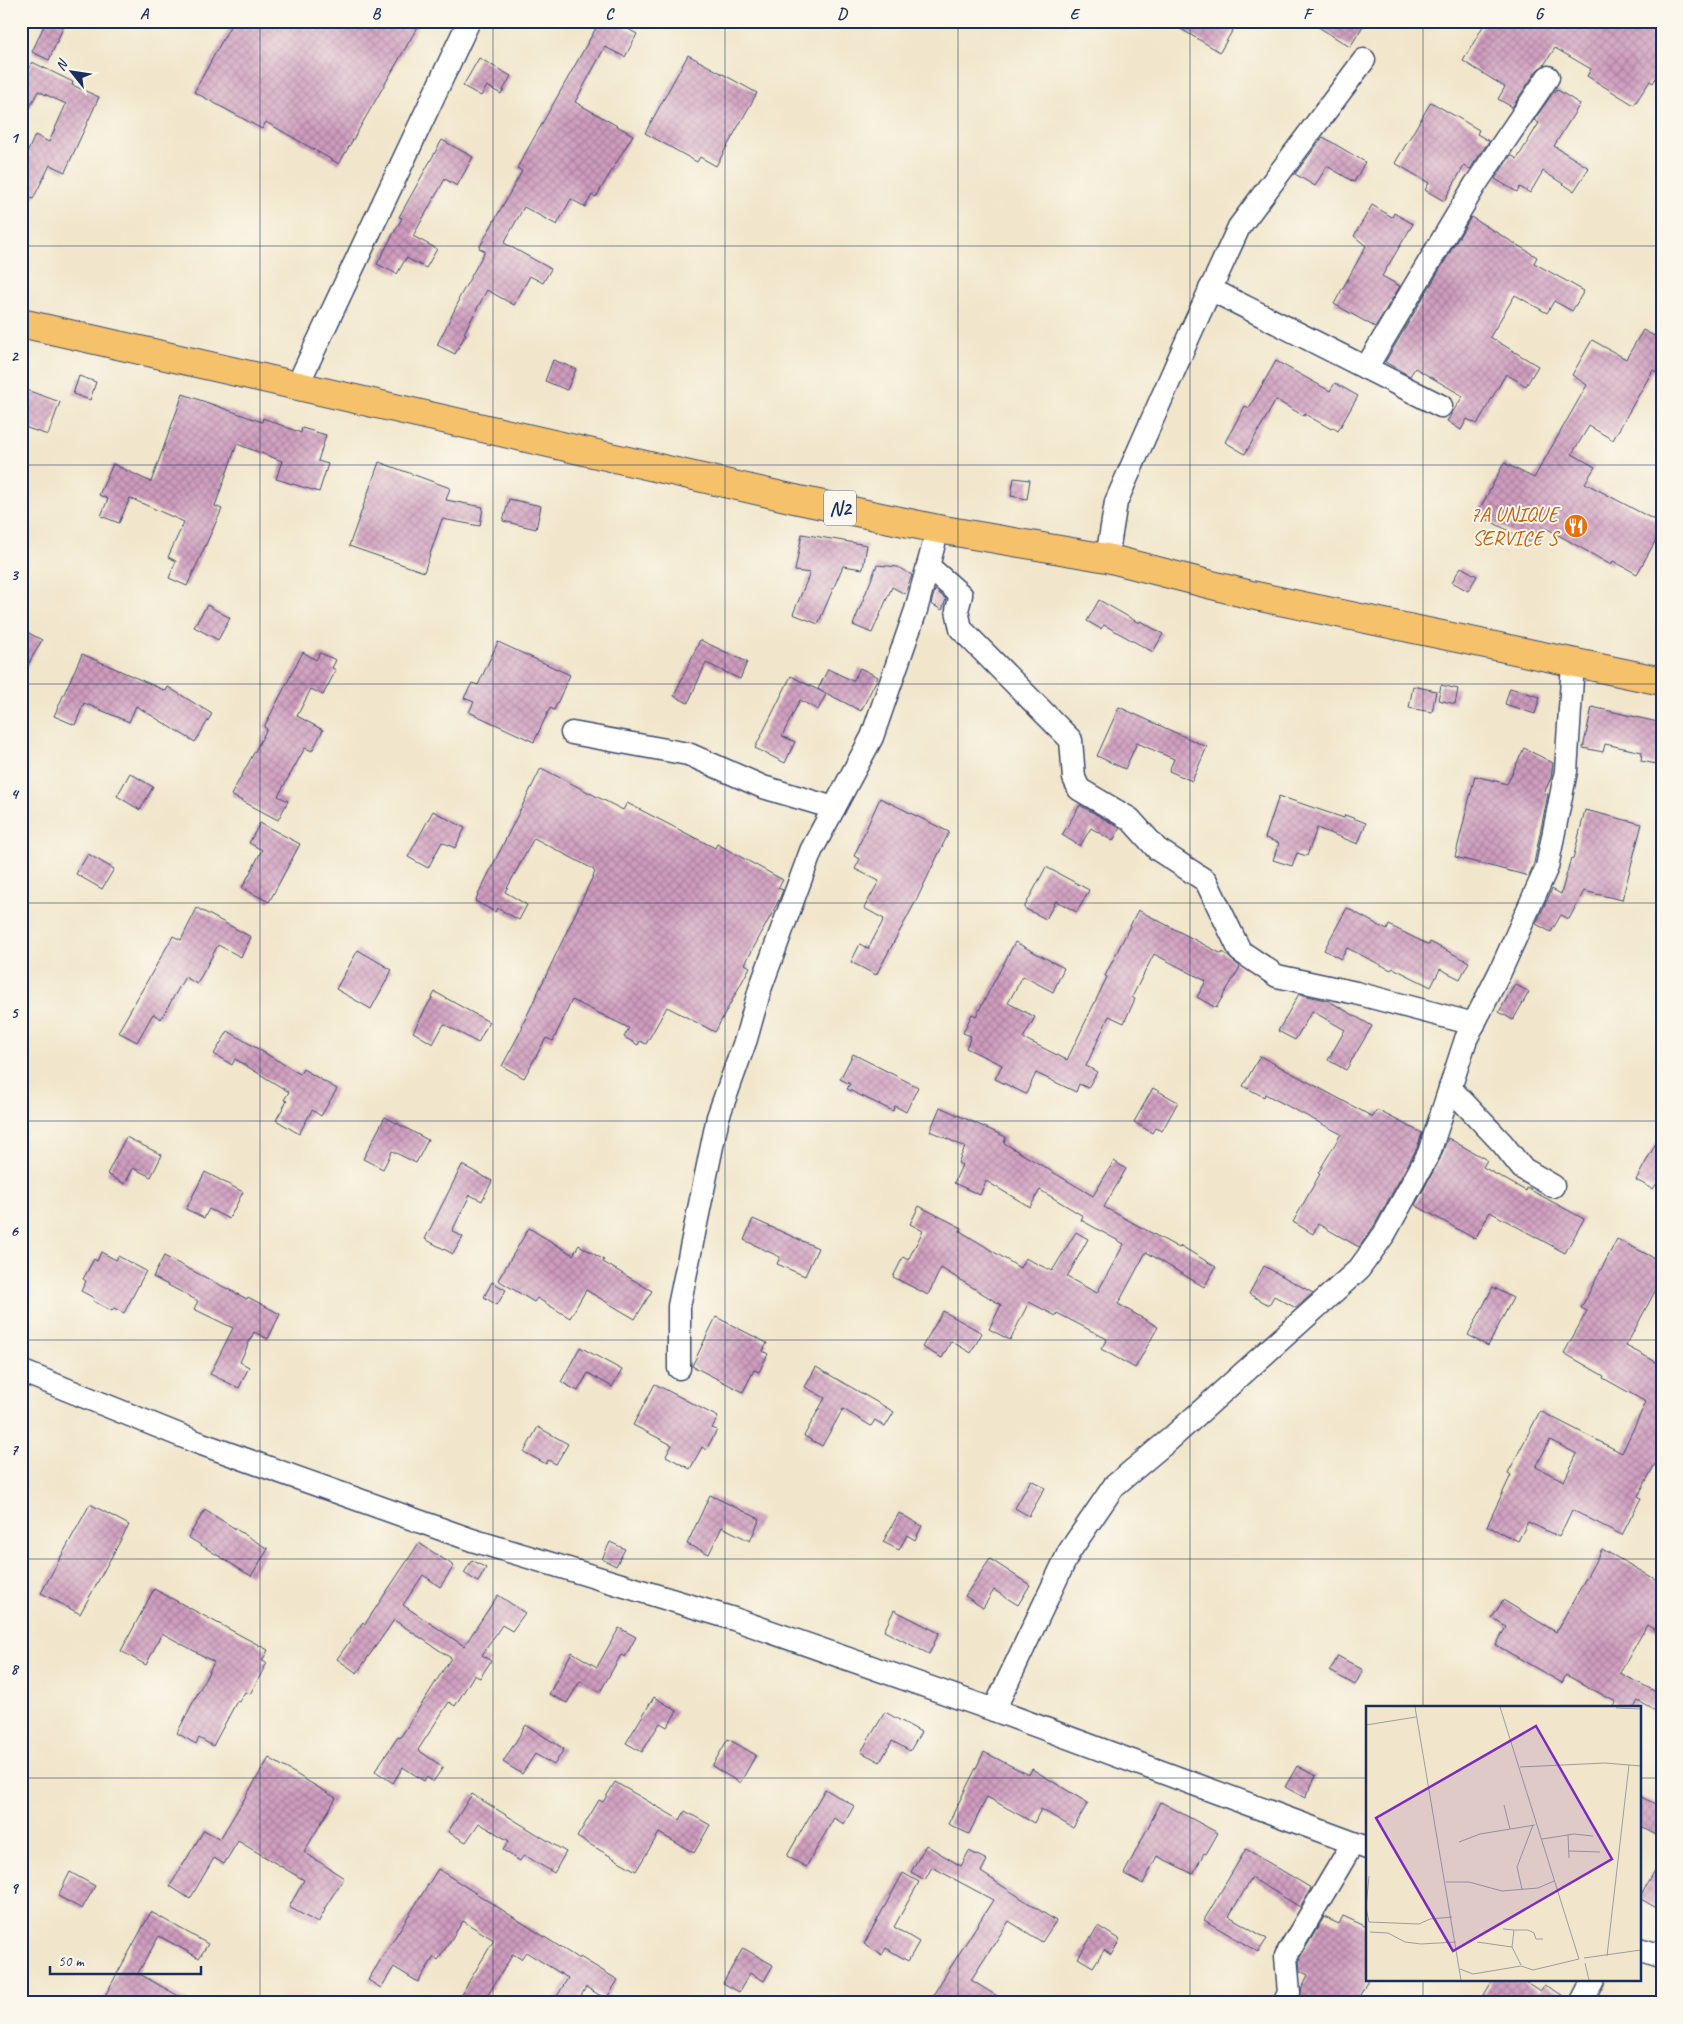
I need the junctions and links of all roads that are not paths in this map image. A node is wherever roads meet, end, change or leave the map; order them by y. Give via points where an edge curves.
1 (468, 21) edge
2 (1364, 60) dead end
3 (1548, 77) dead end
4 (1210, 289) junction
5 (21, 323) edge
6 (1366, 368) junction
7 (298, 386) junction
8 (1441, 406) dead end
9 (938, 529) junction
10 (1107, 558) junction
11 (928, 566) junction
12 (1574, 663) junction
13 (1662, 681) edge
14 (572, 733) dead end
15 (834, 808) junction
16 (1474, 1024) junction
17 (1450, 1088) junction
18 (1553, 1186) dead end
19 (679, 1368) dead end
20 (21, 1370) edge
21 (994, 1710) junction
22 (1360, 1846) edge
23 (1640, 1949) edge
24 (1662, 1957) edge
25 (1592, 1982) edge
26 (1284, 2003) edge
27 (1581, 2003) edge

1 - 7 street
2 - 4 street via 1239,227
3 - 6 street via 1475,185
4 - 6 street
4 - 10 street via 1116,502
5 - 7 highway, N2
6 - 8 street
7 - 9 highway, N2
9 - 10 highway, N2
9 - 11 street
10 - 12 highway, N2 via 1251,595
11 - 15 street via 872,736
11 - 16 street via 961,595 957,610 961,630 1071,740 1074,778 1079,789 1130,819 1157,849 1206,881 1240,951 1277,976
12 - 13 highway, N2
12 - 16 street via 1566,771 1547,867
14 - 15 street via 688,754 763,788
15 - 19 street via 811,851 760,989 718,1117 678,1306
16 - 17 street
17 - 18 street via 1502,1142 1522,1168
17 - 21 street via 1429,1153 1385,1233 1359,1269 1114,1486 1070,1552
20 - 21 street via 198,1443 462,1536 734,1619
21 - 22 street
22 - 26 street via 1286,1956 1289,1993
23 - 24 street
25 - 27 street

